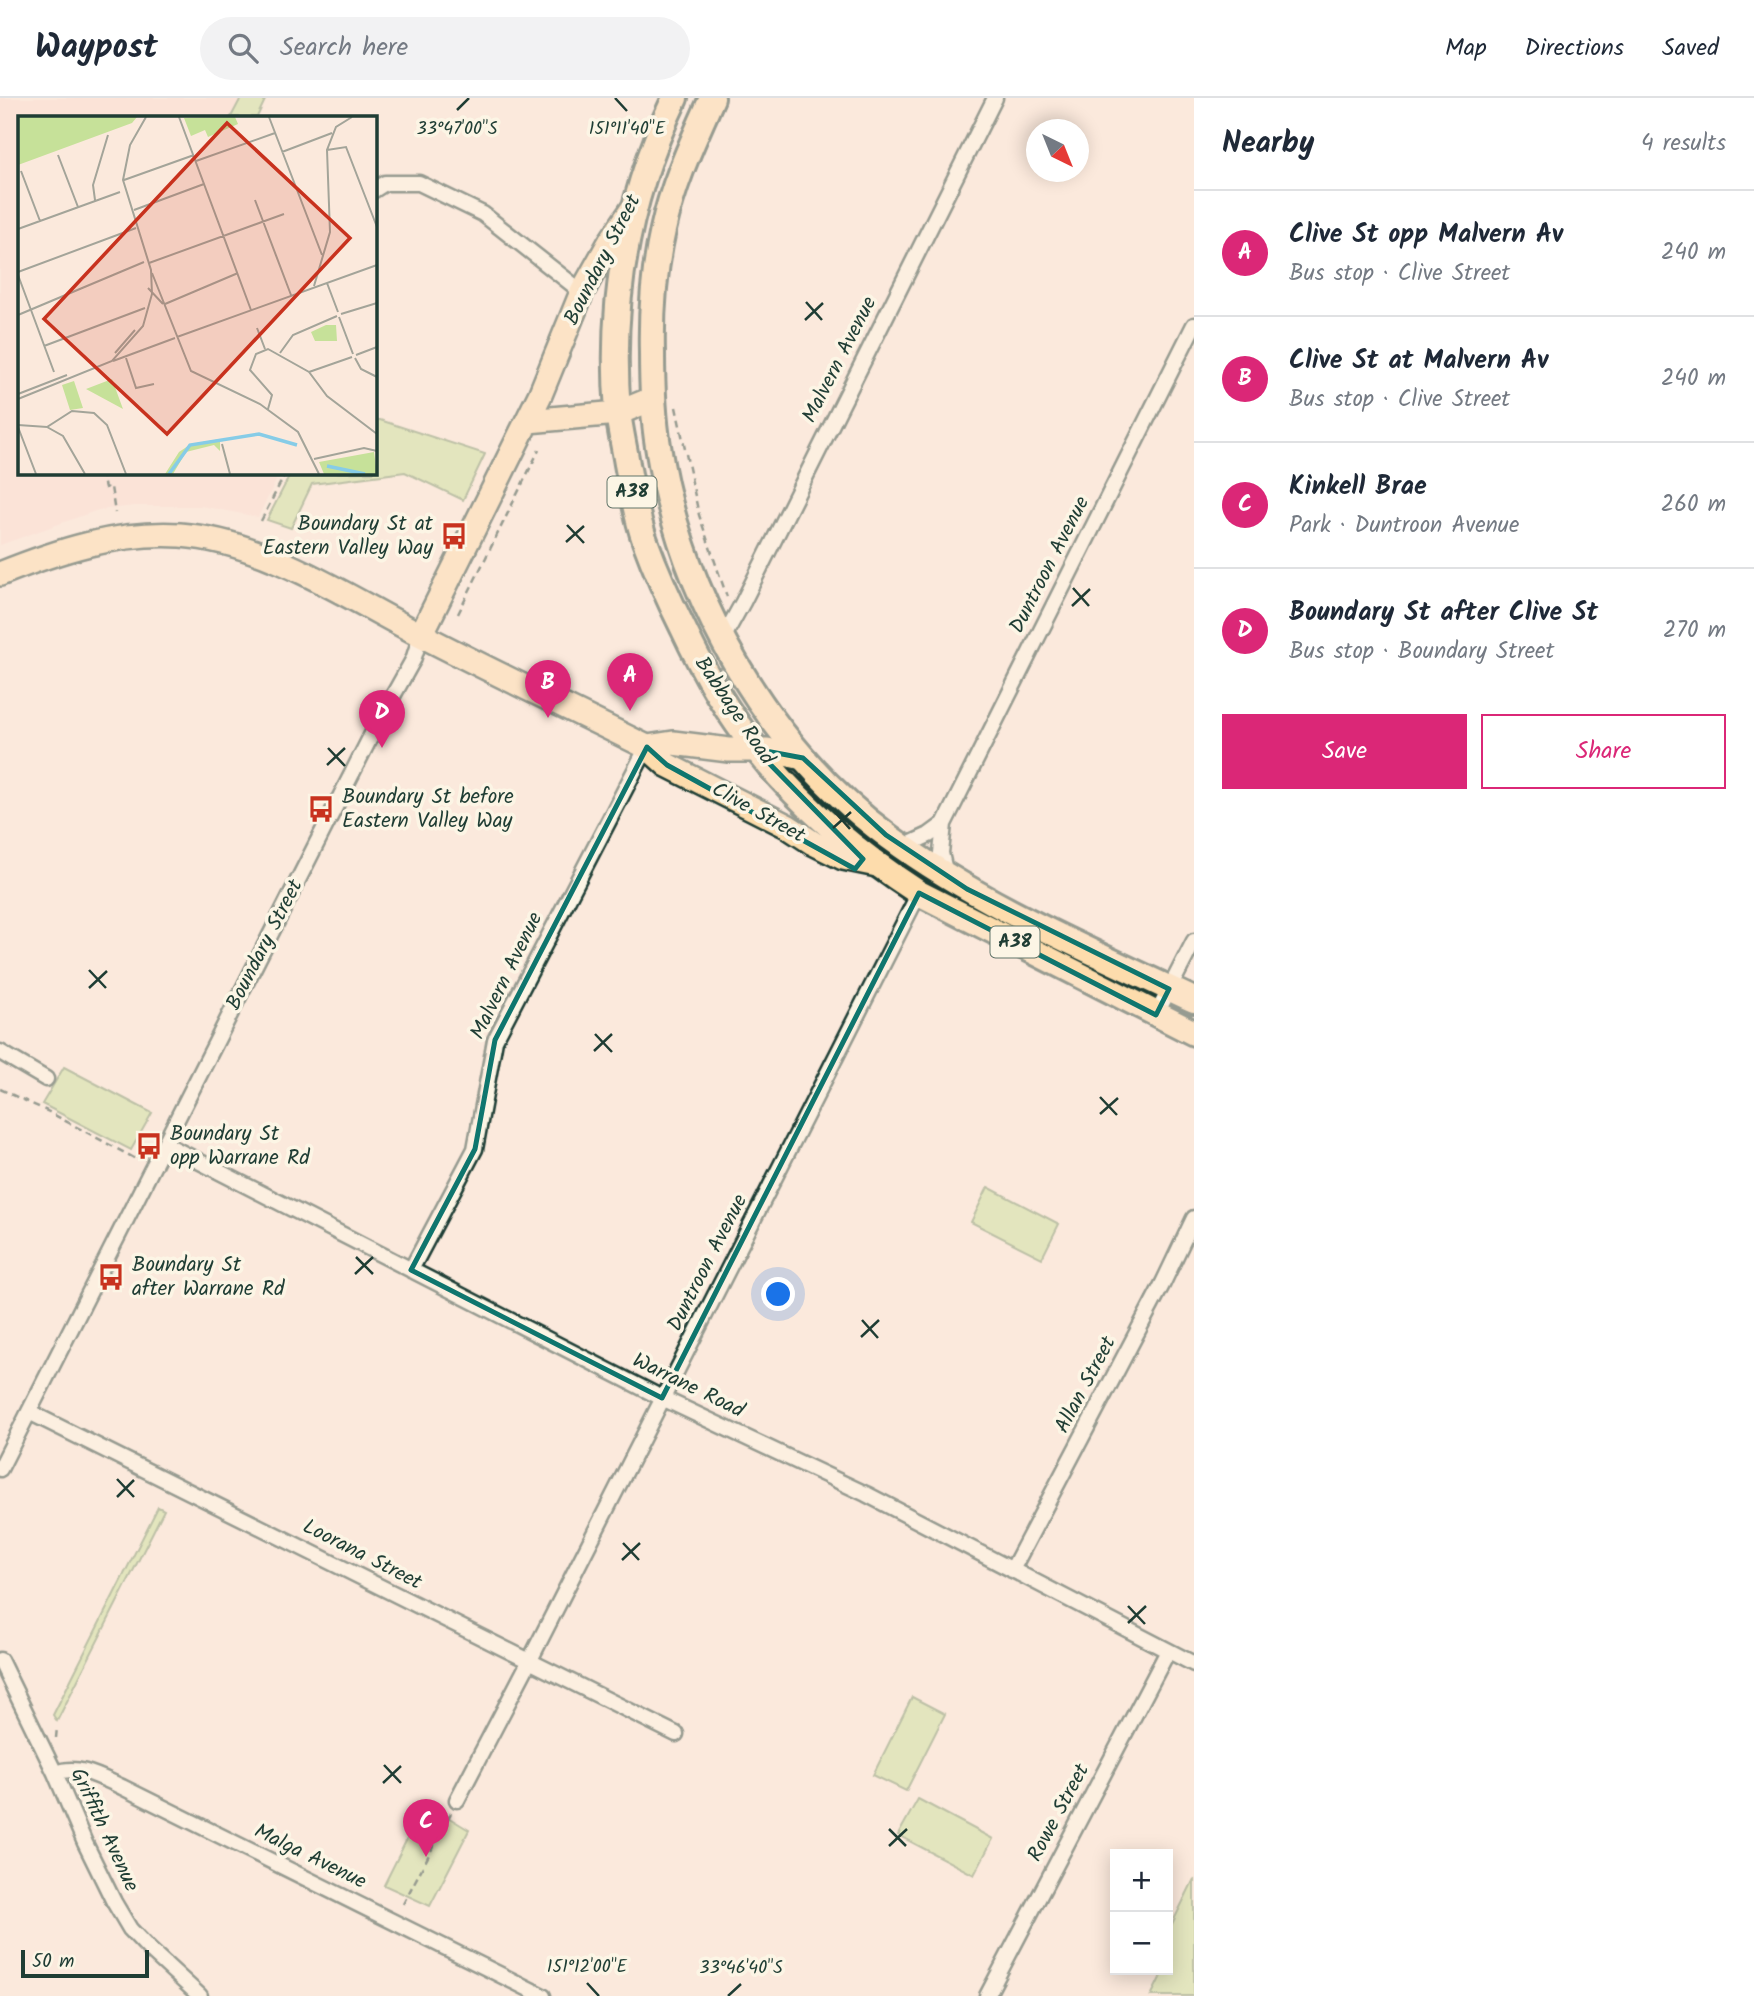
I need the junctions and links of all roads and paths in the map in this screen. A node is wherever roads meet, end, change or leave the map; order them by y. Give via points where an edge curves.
1 (676, 98) edge
2 (712, 98) edge
3 (995, 98) edge
4 (376, 189) edge
5 (633, 208) junction
6 (582, 292) junction
7 (1194, 325) edge
8 (652, 399) junction
9 (676, 408) dead end
10 (618, 413) junction
11 (528, 421) junction
12 (539, 450) dead end
13 (102, 474) edge
14 (285, 474) edge
15 (115, 513) dead end
16 (261, 521) dead end
17 (0, 574) edge
18 (728, 600) dead end
19 (458, 614) dead end
20 (421, 635) junction
21 (722, 640) junction
22 (647, 747) junction
23 (755, 749) junction
24 (803, 758) junction
25 (944, 824) junction
26 (902, 846) junction
27 (877, 865) junction
28 (946, 875) junction
29 (919, 893) junction
30 (1194, 941) edge
31 (1169, 989) junction
32 (1194, 1000) edge
33 (1156, 1015) junction
34 (1194, 1033) edge
35 (0, 1052) edge
36 (46, 1079) dead end
37 (0, 1089) edge
38 (164, 1144) junction
39 (136, 1159) dead end
40 (1194, 1218) edge
41 (411, 1270) junction
42 (662, 1398) junction
43 (29, 1412) junction
44 (0, 1469) edge
45 (1012, 1570) junction
46 (1168, 1651) junction
47 (0, 1660) edge
48 (529, 1662) junction
49 (1194, 1664) edge
50 (676, 1734) dead end
51 (55, 1773) junction
52 (457, 1800) joint
53 (403, 1904) dead end
54 (200, 1996) edge
55 (543, 1996) edge
56 (987, 1996) edge

1 - 5 highway, Boundary Street / A38
2 - 8 highway, Boundary Street / A38 via 676,180 663,231 652,328
3 - 21 street, Malvern Avenue
4 - 6 street via 385,183 419,183 483,214
5 - 6 main road, Boundary Street
5 - 10 highway, Babbage Road / A38 via 617,330
6 - 11 main road, Boundary Street
7 - 25 street, Duntroon Avenue
8 - 10 main road
8 - 21 highway, Babbage Road / A38 via 677,531
9 - 18 path via 699,515
10 - 11 main road
10 - 23 highway, Babbage Road / A38 via 632,493 663,586 701,664
11 - 20 main road, Boundary Street
12 - 19 path
13 - 15 path via 105,488 111,488
14 - 16 path
17 - 20 main road, Clive Street via 88,545 145,535 181,535 243,548 279,562
20 - 22 main road, Clive Street
20 - 38 street, Boundary Street via 413,660
21 - 24 highway, Babbage Road / A38 via 774,722
22 - 23 main road, Clive Street via 673,743
22 - 27 main road, Clive Street via 667,765 813,843 843,858
22 - 41 street, Malvern Avenue via 495,1040 475,1149
23 - 24 main road, Clive Street
23 - 27 highway, Babbage Road / A38 via 824,821
24 - 26 highway, Babbage Road / A38 via 856,810
25 - 26 street
25 - 28 street, Duntroon Avenue
26 - 28 highway, Babbage Road / A38
27 - 29 highway, Babbage Road / A38
28 - 31 highway, Babbage Road / A38
29 - 33 highway, Babbage Road / A38
29 - 42 street, Duntroon Avenue
30 - 31 street
31 - 32 highway, Babbage Road / A38
31 - 33 street
33 - 34 highway, Babbage Road / A38
35 - 36 street
37 - 39 path
38 - 41 street, Warrane Road
38 - 43 street, Boundary Street
40 - 45 street, Allan Street
41 - 42 street, Warrane Road
42 - 45 street, Warrane Road via 866,1494
42 - 48 street, Duntroon Avenue
43 - 44 street, Boundary Street
43 - 48 street, Loorana Street
45 - 46 street, Warrane Road
46 - 49 street, Warrane Road
46 - 56 street, Rowe Street
47 - 51 street, Griffith Avenue
48 - 50 street, Loorana Street
48 - 52 street, Duntroon Avenue
51 - 54 street, Griffith Avenue via 130,1928
51 - 55 street, Malga Avenue via 83,1770 122,1787
52 - 53 path

